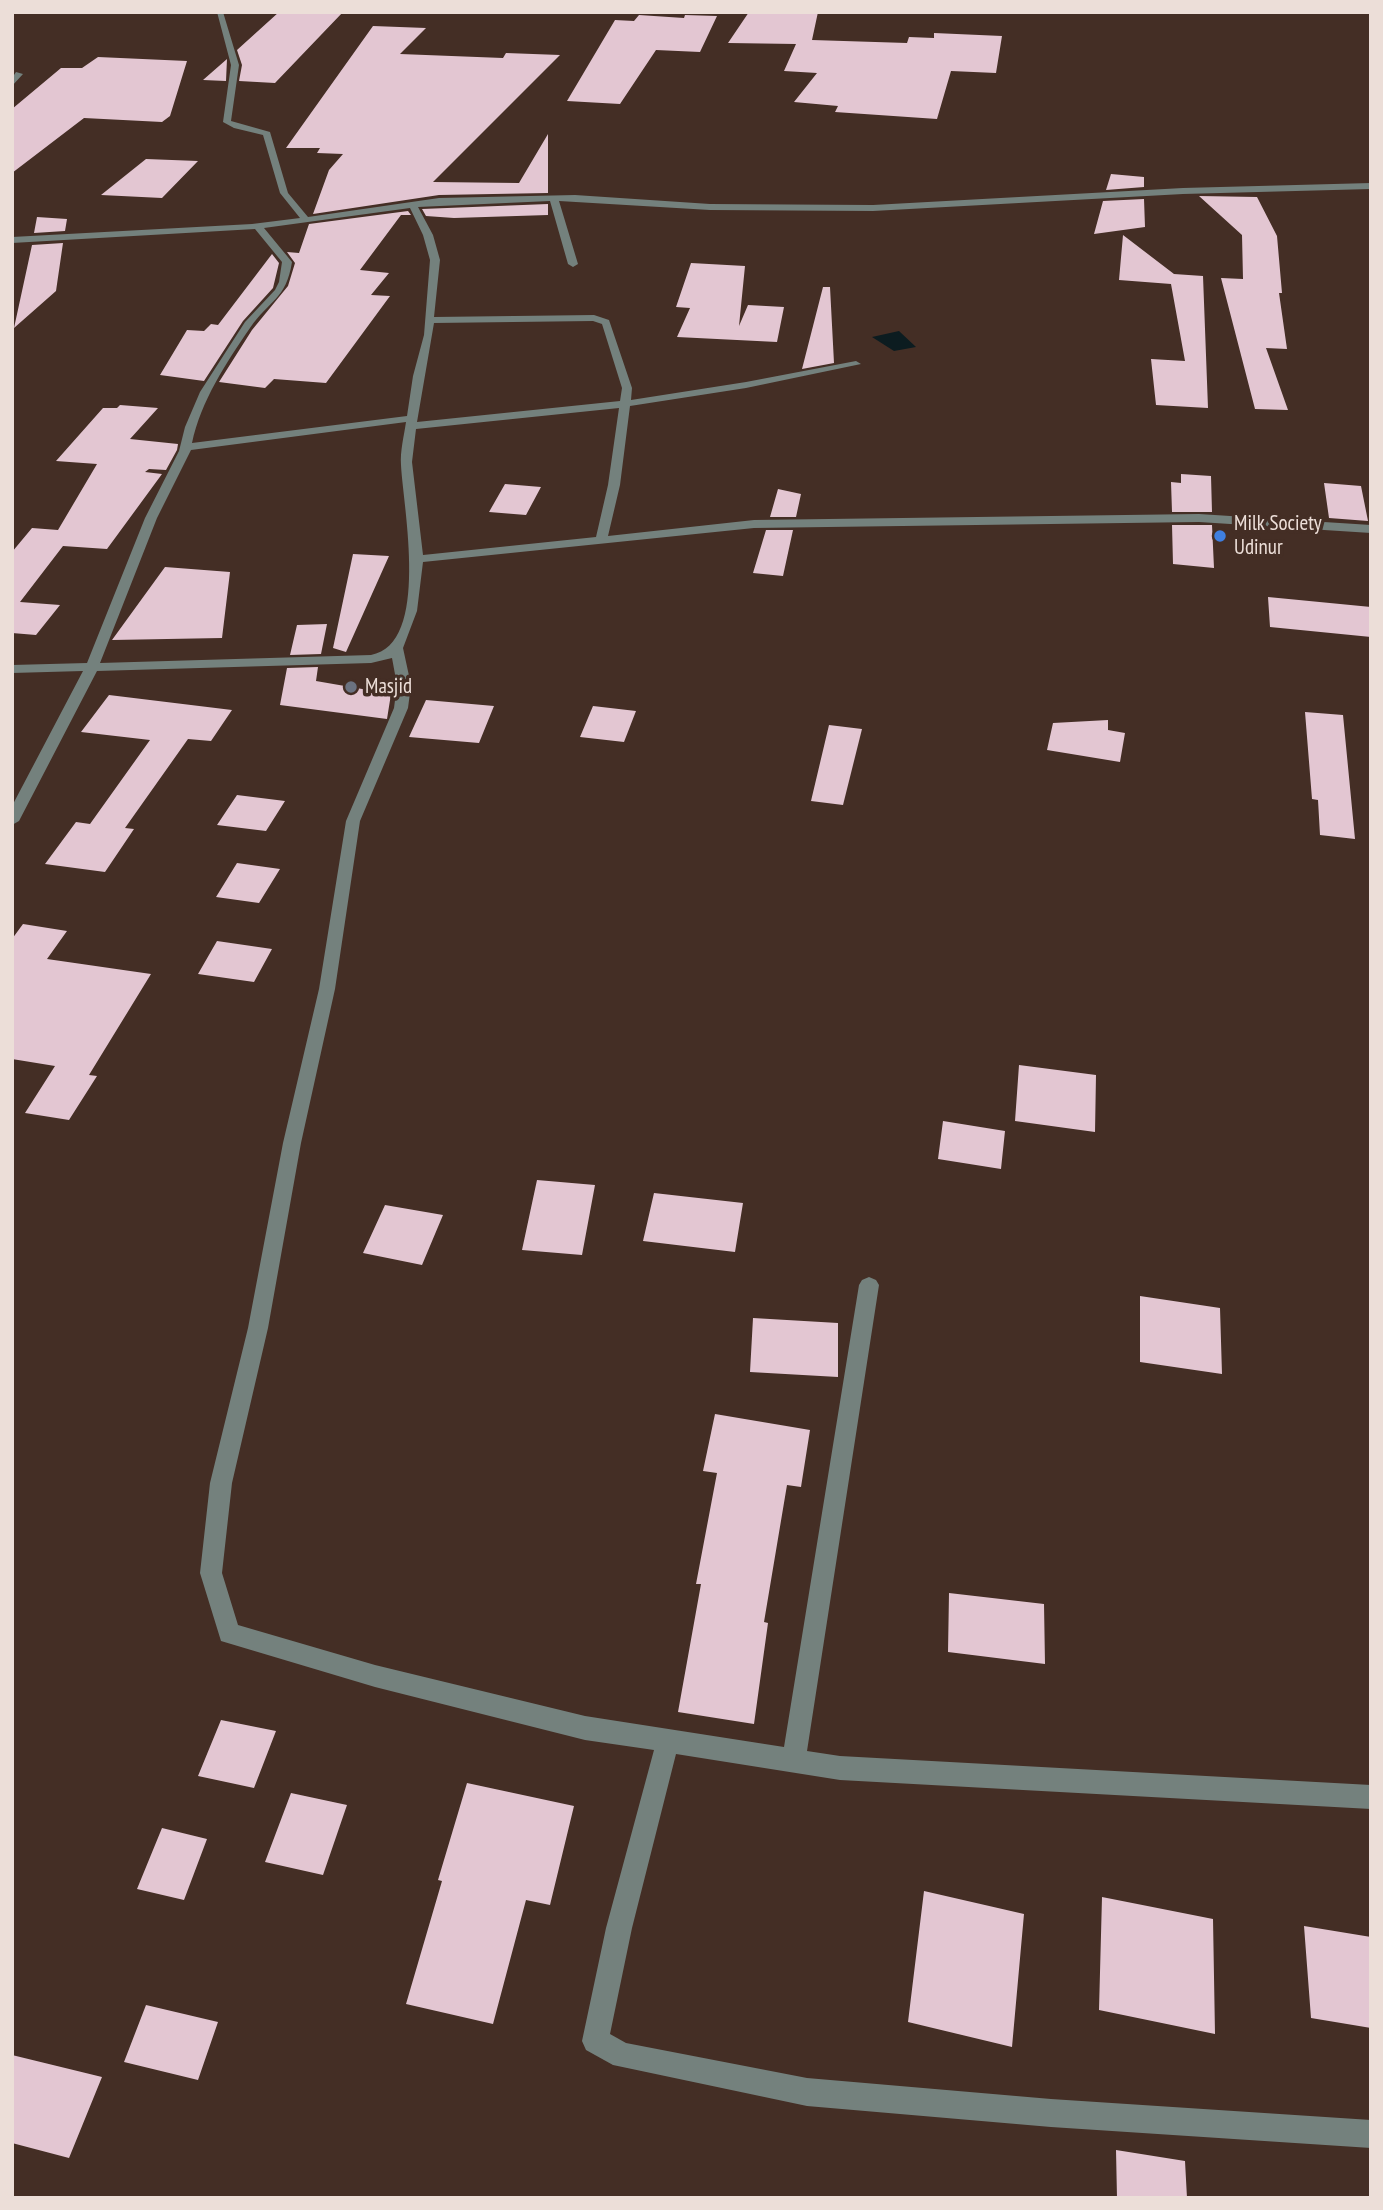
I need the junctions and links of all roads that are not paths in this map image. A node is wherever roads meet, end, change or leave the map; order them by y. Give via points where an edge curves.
1 (220, 12) edge
2 (19, 74) dead end
3 (12, 84) edge
4 (1371, 186) edge
5 (554, 199) junction
6 (412, 204) junction
7 (307, 220) junction
8 (258, 227) junction
9 (12, 240) edge
10 (573, 264) dead end
11 (429, 320) junction
12 (856, 364) dead end
13 (625, 405) junction
14 (413, 422) junction
15 (186, 447) junction
16 (1371, 529) edge
17 (601, 540) junction
18 (417, 559) junction
19 (396, 647) junction
20 (12, 669) edge
21 (91, 669) junction
22 (12, 821) edge
23 (869, 1284) dead end
24 (668, 1741) junction
25 (793, 1760) junction
26 (1371, 1797) edge
27 (1371, 2134) edge

1 - 7 street via 235,65 227,122 267,134 284,193
2 - 3 street
4 - 5 street via 1194,190 873,208
5 - 6 street
5 - 10 street
6 - 7 street
6 - 11 street via 435,260
7 - 8 street
8 - 9 street
8 - 15 street via 287,262 284,282 248,324 205,392
11 - 13 street via 594,318 606,322 627,388
11 - 14 street
12 - 13 street via 775,382
13 - 14 street
13 - 17 street
14 - 15 street
14 - 18 street via 406,463
15 - 21 street via 151,518
16 - 17 street via 1199,518 795,523
17 - 18 street
18 - 19 street via 405,632
19 - 21 street via 388,655 371,659
19 - 24 street via 404,685 401,708 353,821 327,989 292,1143 258,1328 221,1483 211,1573 229,1633 375,1676 572,1725
20 - 21 street
21 - 22 street
23 - 25 street
24 - 25 street
24 - 27 street via 595,2041 622,2056 807,2092
25 - 26 street via 853,1769

